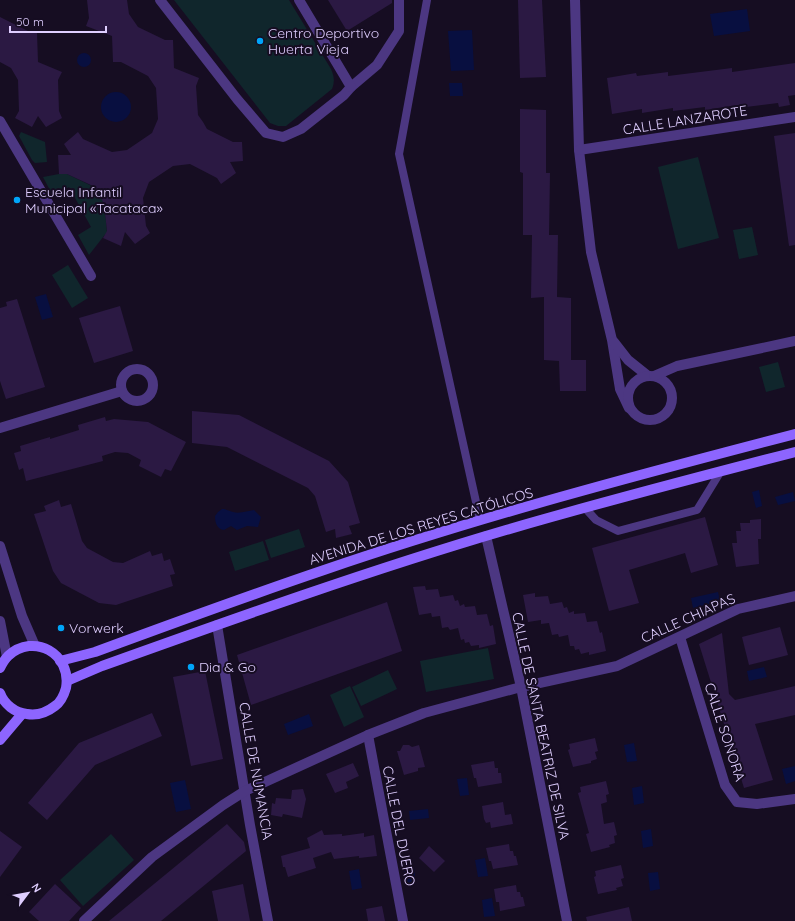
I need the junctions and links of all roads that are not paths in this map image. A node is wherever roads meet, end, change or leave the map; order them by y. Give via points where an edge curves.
1 (160, 0) edge
2 (298, 0) edge
3 (399, 0) edge
4 (426, 0) edge
5 (575, 0) edge
6 (351, 87) junction
7 (795, 117) edge
8 (0, 121) edge
9 (579, 150) junction
10 (91, 276) dead end
11 (612, 340) junction
12 (795, 341) edge
13 (677, 366) junction
14 (651, 376) junction
15 (669, 387) junction
16 (122, 391) dead end
17 (629, 408) junction
18 (0, 428) edge
19 (795, 434) edge
20 (795, 452) edge
21 (721, 471) junction
22 (585, 508) junction
23 (480, 520) junction
24 (486, 536) junction
25 (0, 546) edge
26 (795, 596) edge
27 (0, 621) edge
28 (217, 625) junction
29 (680, 636) junction
30 (35, 646) junction
31 (7, 657) junction
32 (60, 660) junction
33 (0, 668) edge
34 (67, 681) junction
35 (521, 687) junction
36 (1, 698) edge
37 (22, 714) junction
38 (368, 735) junction
39 (0, 740) edge
40 (245, 791) junction
41 (795, 799) edge
42 (84, 921) edge
43 (268, 921) edge
44 (403, 921) edge
45 (567, 921) edge

1 - 6 street via 266,133 282,138 301,130
2 - 6 street
3 - 6 street via 399,32 377,64
4 - 23 lane via 399,154
5 - 9 street
7 - 9 street, CALLE LANZAROTE
8 - 10 street
9 - 11 street via 591,252
11 - 14 street via 628,360
11 - 17 street via 620,389
12 - 13 street
13 - 14 street
13 - 15 street
14 - 15 street
14 - 17 street via 638,379 629,389
15 - 17 street via 671,406 663,416 650,421 644,420
16 - 18 street
19 - 23 street, AVENIDA DE LOS REYES CATÓLICOS
20 - 21 street, AVENIDA DE LOS REYES CATÓLICOS
21 - 22 street, AVENIDA DE LOS REYES CATÓLICOS
21 - 22 lane via 697,510 618,531 596,520
22 - 24 street, AVENIDA DE LOS REYES CATÓLICOS
23 - 32 street, AVENIDA DE LOS REYES CATÓLICOS via 324,569 95,652
24 - 28 street, AVENIDA DE LOS REYES CATÓLICOS
24 - 35 street, CALLE DE SANTA BEATRIZ DE SILVA
25 - 30 street via 22,616
26 - 29 street, CALLE CHIAPAS via 738,609
27 - 31 street
28 - 34 street, AVENIDA DE LOS REYES CATÓLICOS
28 - 40 street, CALLE DE NUMANCIA
29 - 35 street, CALLE CHIAPAS via 617,666
29 - 41 street, CALLE SONORA via 725,785 737,802 757,804
30 - 31 street via 24,646
30 - 32 street via 54,653
31 - 33 street
32 - 34 street
34 - 37 street via 65,693 53,708 35,715
35 - 38 street, CALLE CHIAPAS via 424,713
35 - 45 street, CALLE DE SANTA BEATRIZ DE SILVA
36 - 37 street via 12,709
37 - 39 street
38 - 40 street, CALLE CHIAPAS
38 - 44 street, CALLE DEL DUERO
40 - 42 street, CALLE CHIAPAS via 152,857
40 - 43 street, CALLE DE NUMANCIA

